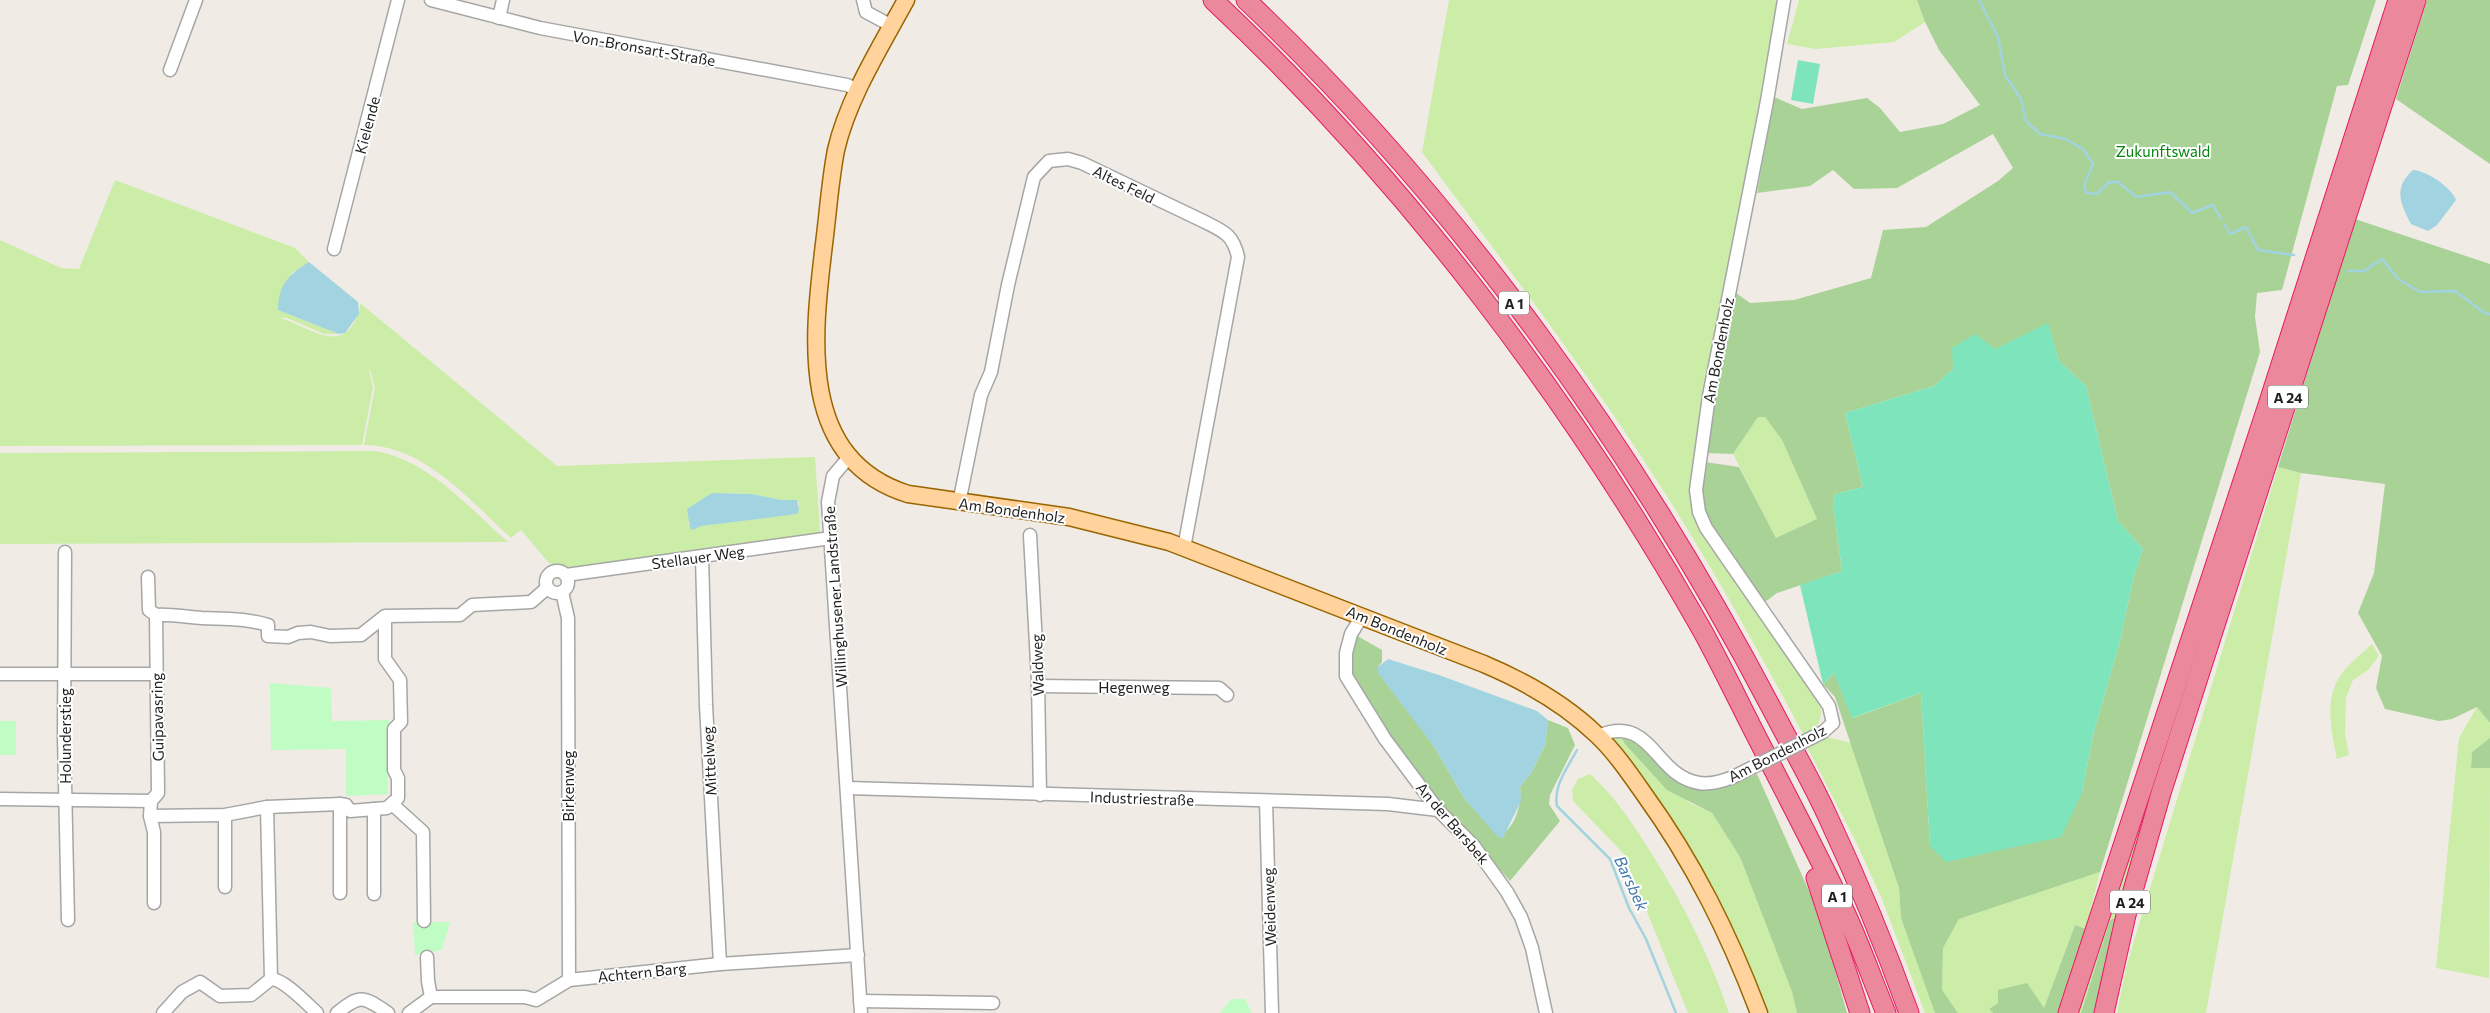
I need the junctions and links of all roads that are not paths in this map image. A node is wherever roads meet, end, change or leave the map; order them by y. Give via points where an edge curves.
1 (196, 0) edge
2 (398, 0) edge
3 (431, 0) edge
4 (503, 0) edge
5 (863, 0) edge
6 (906, 0) edge
7 (1213, 0) edge
8 (1246, 0) edge
9 (1784, 0) edge
10 (2398, 0) edge
11 (2416, 0) edge
12 (499, 18) junction
13 (892, 26) junction
14 (170, 70) dead end
15 (858, 90) junction
16 (334, 249) dead end
17 (849, 457) junction
18 (959, 503) junction
19 (1030, 535) dead end
20 (831, 538) junction
21 (1184, 548) junction
22 (65, 552) dead end
23 (702, 557) junction
24 (566, 575) junction
25 (148, 577) dead end
26 (547, 588) junction
27 (562, 592) junction
28 (156, 616) junction
29 (385, 616) junction
30 (1362, 616) junction
31 (65, 672) junction
32 (0, 674) edge
33 (156, 674) junction
34 (1038, 686) junction
35 (1227, 695) dead end
36 (1598, 736) junction
37 (1780, 784) junction
38 (847, 788) junction
39 (1040, 795) junction
40 (65, 799) junction
41 (0, 800) edge
42 (150, 801) junction
43 (1266, 802) junction
44 (340, 804) junction
45 (392, 804) junction
46 (267, 807) junction
47 (374, 809) junction
48 (1438, 810) junction
49 (225, 815) junction
50 (150, 816) junction
51 (225, 887) dead end
52 (340, 893) dead end
53 (374, 894) dead end
54 (154, 902) dead end
55 (68, 920) dead end
56 (424, 921) dead end
57 (858, 955) junction
58 (427, 956) dead end
59 (720, 964) junction
60 (271, 978) junction
61 (569, 980) junction
62 (431, 997) junction
63 (536, 1000) junction
64 (993, 1003) dead end
65 (861, 1007) edge
66 (163, 1013) edge
67 (317, 1013) edge
68 (337, 1013) edge
69 (388, 1013) edge
70 (409, 1013) edge
71 (532, 1013) edge
72 (1272, 1013) edge
73 (1546, 1013) edge
74 (1759, 1013) edge
75 (1860, 1013) edge
76 (1886, 1013) edge
77 (1909, 1013) edge
78 (2068, 1013) edge
79 (2104, 1013) edge

1 - 14 street
2 - 16 street, Kielende
3 - 12 street, Von-Bronsart-Straße
4 - 12 street
5 - 13 street via 866,12
6 - 13 main road
7 - 37 highway, A 1 via 1271,54 1378,171 1513,341 1572,422 1710,646
8 - 77 highway, A 1 via 1351,107 1478,255 1630,465 1737,642 1826,812 1866,902
9 - 36 street, Am Bondenholz, bridge via 1709,396 1696,490 1699,512 1706,528 1829,706 1833,723 1823,732 1734,777 1701,783 1690,781 1668,767 1643,739 1630,731 1609,731
10 - 78 highway, A 24
11 - 79 highway, A 24 via 2161,793 2131,897
12 - 15 street, Von-Bronsart-Straße via 847,85
13 - 15 main road
15 - 17 main road via 836,150 817,315 818,373 824,406 836,440
17 - 18 main road, Am Bondenholz via 871,477 895,490
17 - 20 street, Willinghusener Landstraße via 833,476 828,502
18 - 21 main road, Am Bondenholz via 1069,517
18 - 21 street, Altes Feld via 981,395 991,372 1034,177 1049,161 1068,159 1220,229 1235,242 1238,257
19 - 34 street, Waldweg
20 - 23 street, Stellauer Weg
20 - 38 street, Willinghusener Landstraße
21 - 30 main road, Am Bondenholz
22 - 31 street, Holunderstieg
23 - 24 street, Stellauer Weg
23 - 59 street, Mittelweg via 706,705
24 - 26 street, Stellauer Weg via 554,571 548,575
24 - 27 street via 568,581
25 - 28 street, Guipavasring via 149,610
26 - 27 street via 554,593
26 - 29 street via 531,602 472,605 460,615
27 - 61 street, Birkenweg via 568,618
28 - 29 street via 244,618 268,625 268,636 311,632 330,636 361,635
28 - 33 street, Guipavasring
29 - 45 street via 386,659 400,680 400,722 394,729 398,798
30 - 36 main road, Am Bondenholz via 1503,672 1567,710
30 - 48 street, An der Barsbek via 1348,644 1346,676 1385,739
31 - 32 street
31 - 33 street
31 - 40 street, Holunderstieg
33 - 42 street, Guipavasring via 158,793
34 - 35 street, Hegenweg via 1219,688
34 - 39 street, Waldweg
36 - 74 main road via 1639,786 1692,866 1720,919
37 - 75 highway via 1830,917
37 - 76 highway, A 1 via 1845,911
38 - 39 street, Industriestraße
38 - 57 street, Willinghusener Landstraße
39 - 43 street, Industriestraße
40 - 41 street
40 - 42 street
40 - 55 street, Holunderstieg
42 - 50 street, Guipavasring
43 - 48 street, Industriestraße via 1388,804
43 - 72 street, Weidenweg
44 - 46 street
44 - 47 street via 346,805 350,811
44 - 52 street
45 - 47 street via 387,808
45 - 56 street via 423,832
46 - 49 street
46 - 60 street
47 - 53 street
48 - 73 street, An der Barsbek via 1487,861 1521,918 1532,948
49 - 50 street
49 - 51 street
50 - 54 street, Guipavasring via 154,832
57 - 59 street, Achtern Barg
57 - 65 street, Willinghusener Landstraße
58 - 62 street
59 - 61 street, Achtern Barg
60 - 66 street via 251,995 220,996 200,982 182,992
60 - 67 street via 292,990
61 - 63 street, Achtern Barg
62 - 63 street via 525,997
62 - 70 street
63 - 71 street
64 - 65 street
68 - 69 street via 353,1000 368,1000

